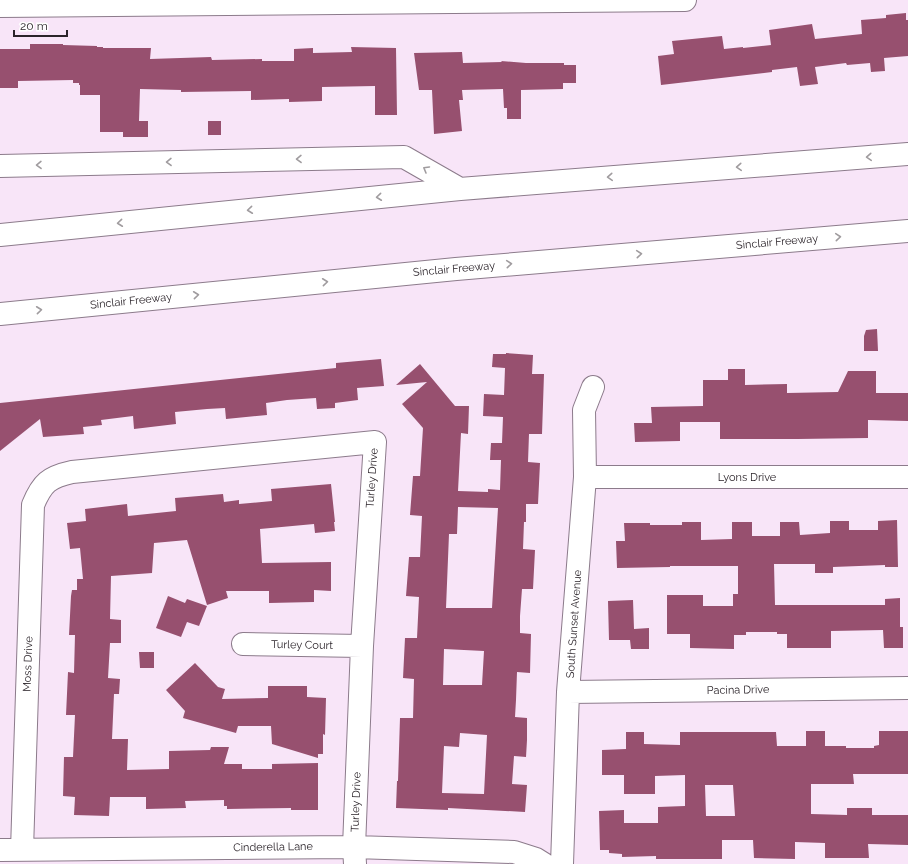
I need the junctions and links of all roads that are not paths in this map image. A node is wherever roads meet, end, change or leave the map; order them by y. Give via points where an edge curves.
1 (685, 0) edge
2 (601, 1) edge
3 (0, 6) edge
4 (908, 154) edge
5 (0, 166) edge
6 (460, 189) junction
7 (908, 231) edge
8 (0, 235) edge
9 (0, 314) edge
10 (593, 387) dead end
11 (585, 477) junction
12 (908, 477) edge
13 (46, 482) joint
14 (243, 644) dead end
15 (362, 646) junction
16 (908, 688) edge
17 (568, 692) junction
18 (0, 850) edge
19 (22, 850) junction
20 (354, 855) edge
21 (257, 856) edge
22 (99, 857) edge
23 (461, 857) edge
24 (544, 864) edge
25 (562, 864) edge

1 - 2 main road
2 - 3 main road
4 -> 6 main road
6 -> 5 main road via 404,156
6 -> 8 main road
9 -> 7 main road, Sinclair Freeway via 456,269
10 - 11 main road, South Sunset Avenue via 584,410
11 - 12 main road, Lyons Drive
11 - 17 main road, South Sunset Avenue
13 - 15 main road, Turley Drive via 58,475 72,472 375,442
13 - 19 main road, Moss Drive via 38,492 34,505
14 - 15 main road, Turley Court
15 - 20 main road, Turley Drive
16 - 17 main road, Pacina Drive
17 - 25 main road, South Sunset Avenue
18 - 19 main road, Cinderella Lane
19 - 22 main road, Cinderella Lane
20 - 21 main road, Cinderella Lane
20 - 23 main road, Cinderella Lane
21 - 22 main road, Cinderella Lane
23 - 24 main road, Cinderella Lane via 514,852

